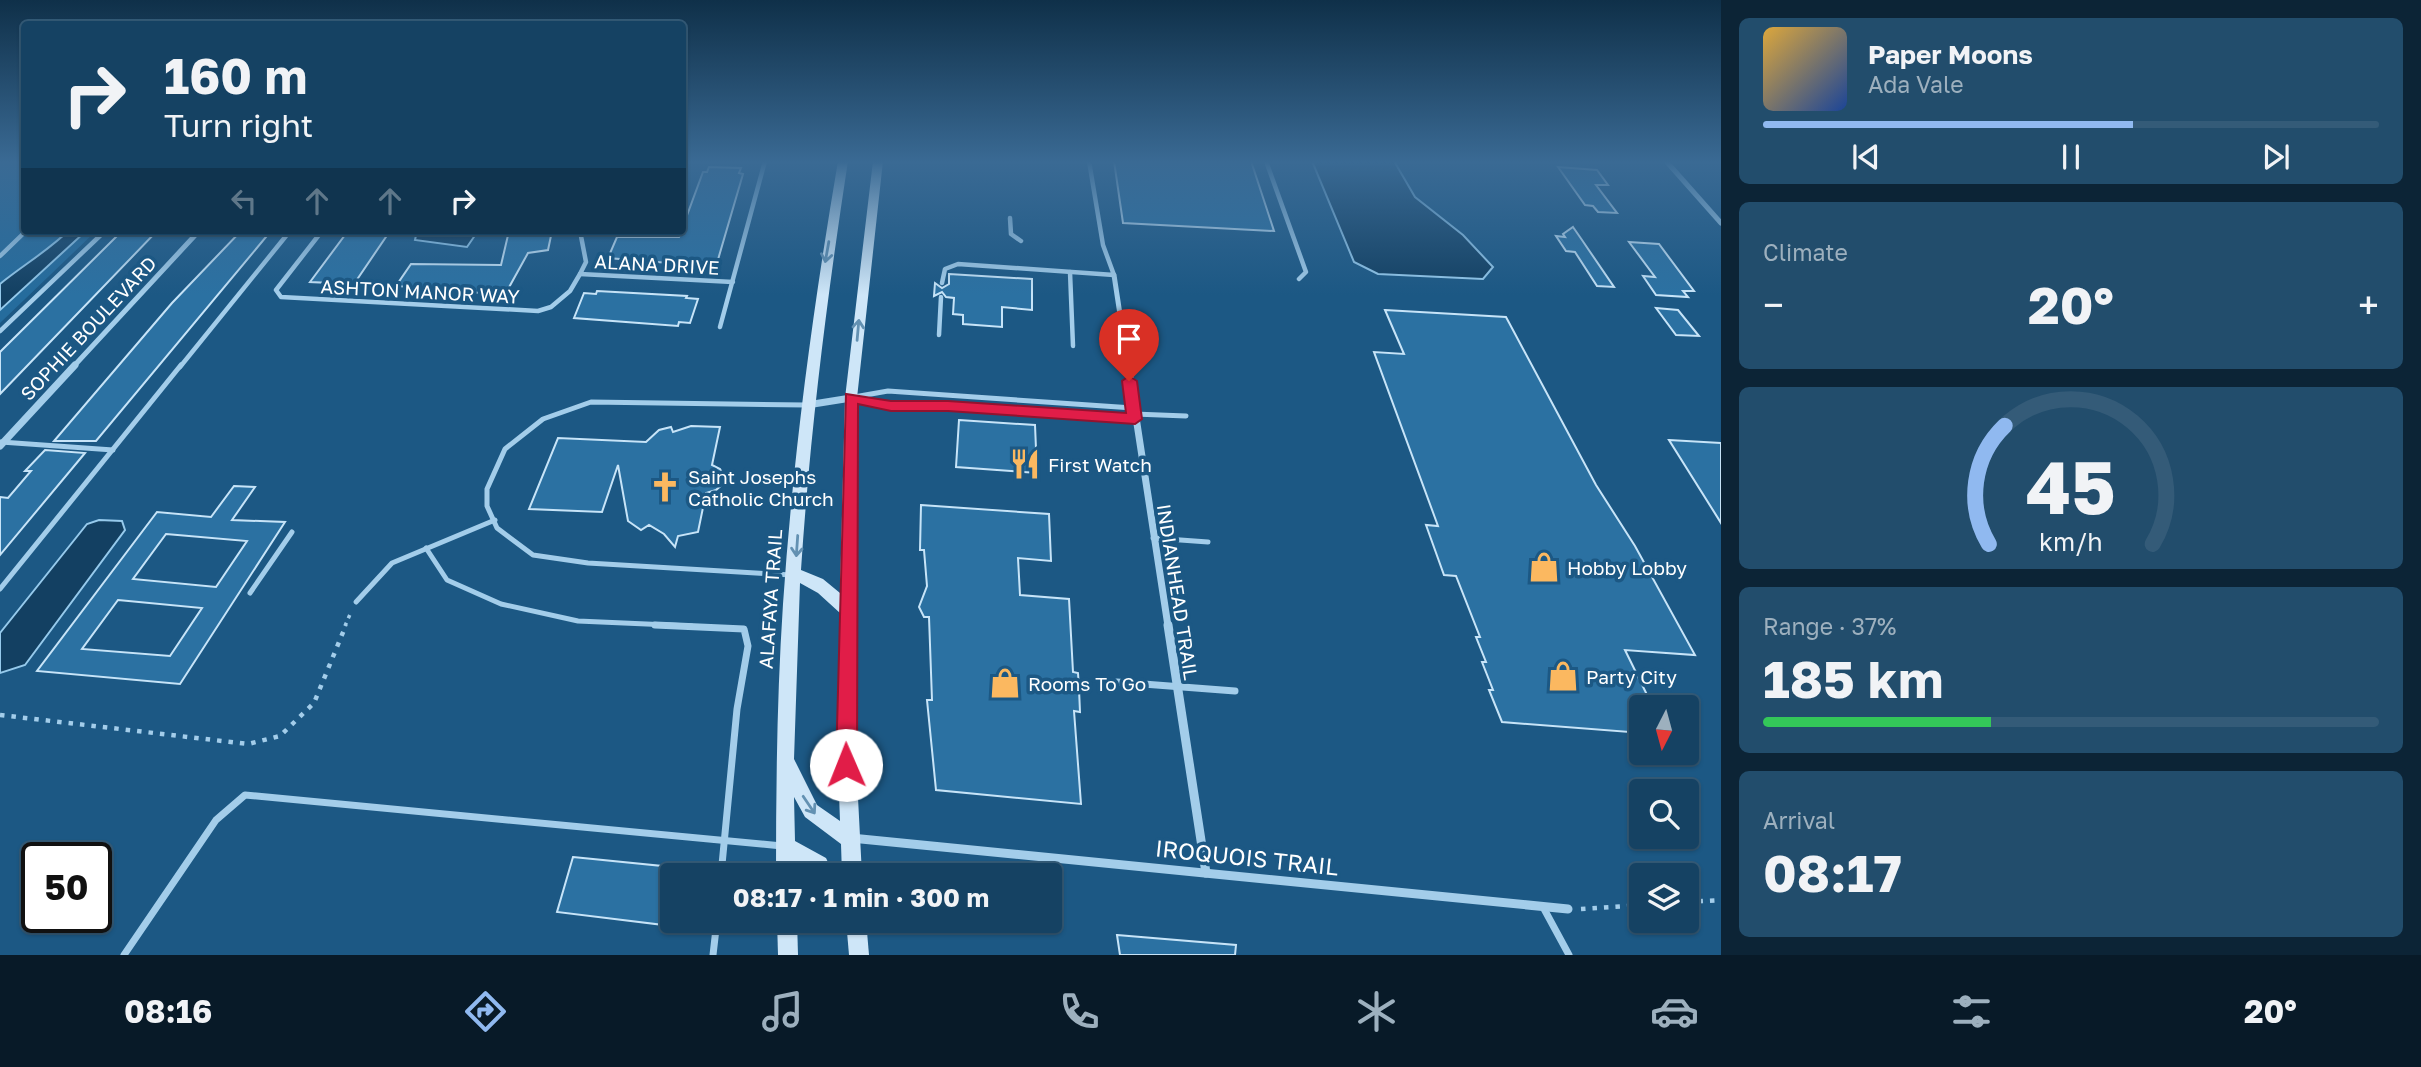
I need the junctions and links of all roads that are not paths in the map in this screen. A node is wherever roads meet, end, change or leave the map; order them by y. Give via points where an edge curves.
1 (753, 206) edge
2 (836, 206) edge
3 (873, 206) edge
4 (1096, 206) edge
5 (1282, 206) edge
6 (1706, 206) edge
7 (1010, 218) dead end
8 (1721, 223) edge
9 (22, 235) edge
10 (101, 235) edge
11 (195, 235) edge
12 (287, 235) edge
13 (319, 235) edge
14 (581, 235) edge
15 (1021, 241) dead end
16 (0, 256) edge
17 (1070, 272) junction
18 (580, 274) junction
19 (1114, 275) junction
20 (1298, 279) dead end
21 (733, 282) junction
22 (942, 283) dead end
23 (941, 297) dead end
24 (720, 327) dead end
25 (0, 331) edge
26 (939, 335) dead end
27 (1073, 346) dead end
28 (851, 398) junction
29 (807, 405) junction
30 (1134, 414) junction
31 (1186, 416) dead end
32 (1, 443) edge
33 (113, 450) junction
34 (495, 520) junction
35 (292, 532) dead end
36 (1153, 538) junction
37 (1208, 542) dead end
38 (426, 548) junction
39 (794, 575) junction
40 (0, 589) edge
41 (250, 593) dead end
42 (356, 602) road end
43 (847, 610) junction
44 (1117, 682) dead end
45 (1177, 689) junction
46 (1235, 691) dead end
47 (785, 758) junction
48 (849, 838) junction
49 (725, 841) junction
50 (785, 846) junction
51 (722, 863) edge
52 (786, 863) edge
53 (815, 863) edge
54 (851, 863) edge
55 (1206, 873) junction
56 (1543, 907) junction
57 (1568, 909) road end
58 (716, 933) edge
59 (787, 933) edge
60 (124, 955) edge
61 (713, 955) edge
62 (788, 955) edge
63 (1569, 955) edge

1 - 21 lane, ALANA DRIVE
2 -> 29 main road, ALAFAYA TRAIL
28 -> 3 main road
4 - 19 lane
5 - 20 lane via 1306,272
6 - 8 street
7 - 15 lane via 1011,234
9 - 16 lane
10 - 25 lane
11 - 32 street, SOPHIE BOULEVARD
12 - 33 lane
13 - 18 lane, ASHTON MANOR WAY via 276,290 281,297 538,311 570,291
14 - 18 lane via 586,262
17 - 19 lane
17 - 22 lane via 958,264 945,269
17 - 27 lane
18 - 21 lane, ALANA DRIVE
19 - 30 street, INDIANHEAD TRAIL
21 - 24 lane, ALANA DRIVE
23 - 26 lane
28 - 29 street
28 - 30 lane via 891,406
28 - 30 lane via 888,391
28 - 43 main road
29 - 34 lane via 592,402 543,419 505,449 487,489 487,506
29 -> 39 main road, ALAFAYA TRAIL
30 - 31 lane
30 - 36 street, INDIANHEAD TRAIL
32 - 33 lane
33 - 40 lane
34 - 38 lane
34 - 39 lane via 497,528 533,555 588,563
35 - 41 lane
36 - 37 lane
36 - 45 street, INDIANHEAD TRAIL
38 - 42 lane via 391,563
38 - 49 lane via 447,580 501,604 578,621 744,629 748,646 737,709
39 - 43 main road via 823,586
39 - 47 main road, ALAFAYA TRAIL
43 - 48 main road
44 - 45 lane
45 - 46 lane
45 - 55 street, INDIANHEAD TRAIL
47 -> 48 main road via 811,811
47 - 50 main road, ALAFAYA TRAIL
48 - 54 main road
48 - 55 street, IROQUOIS TRAIL
49 - 50 lane
49 - 51 lane
49 - 60 lane via 245,795 216,820
50 - 52 main road, ALAFAYA TRAIL
50 - 53 main road
55 - 56 street, IROQUOIS TRAIL
56 - 57 street, IROQUOIS TRAIL
56 - 63 lane
58 - 61 lane
59 - 62 main road

